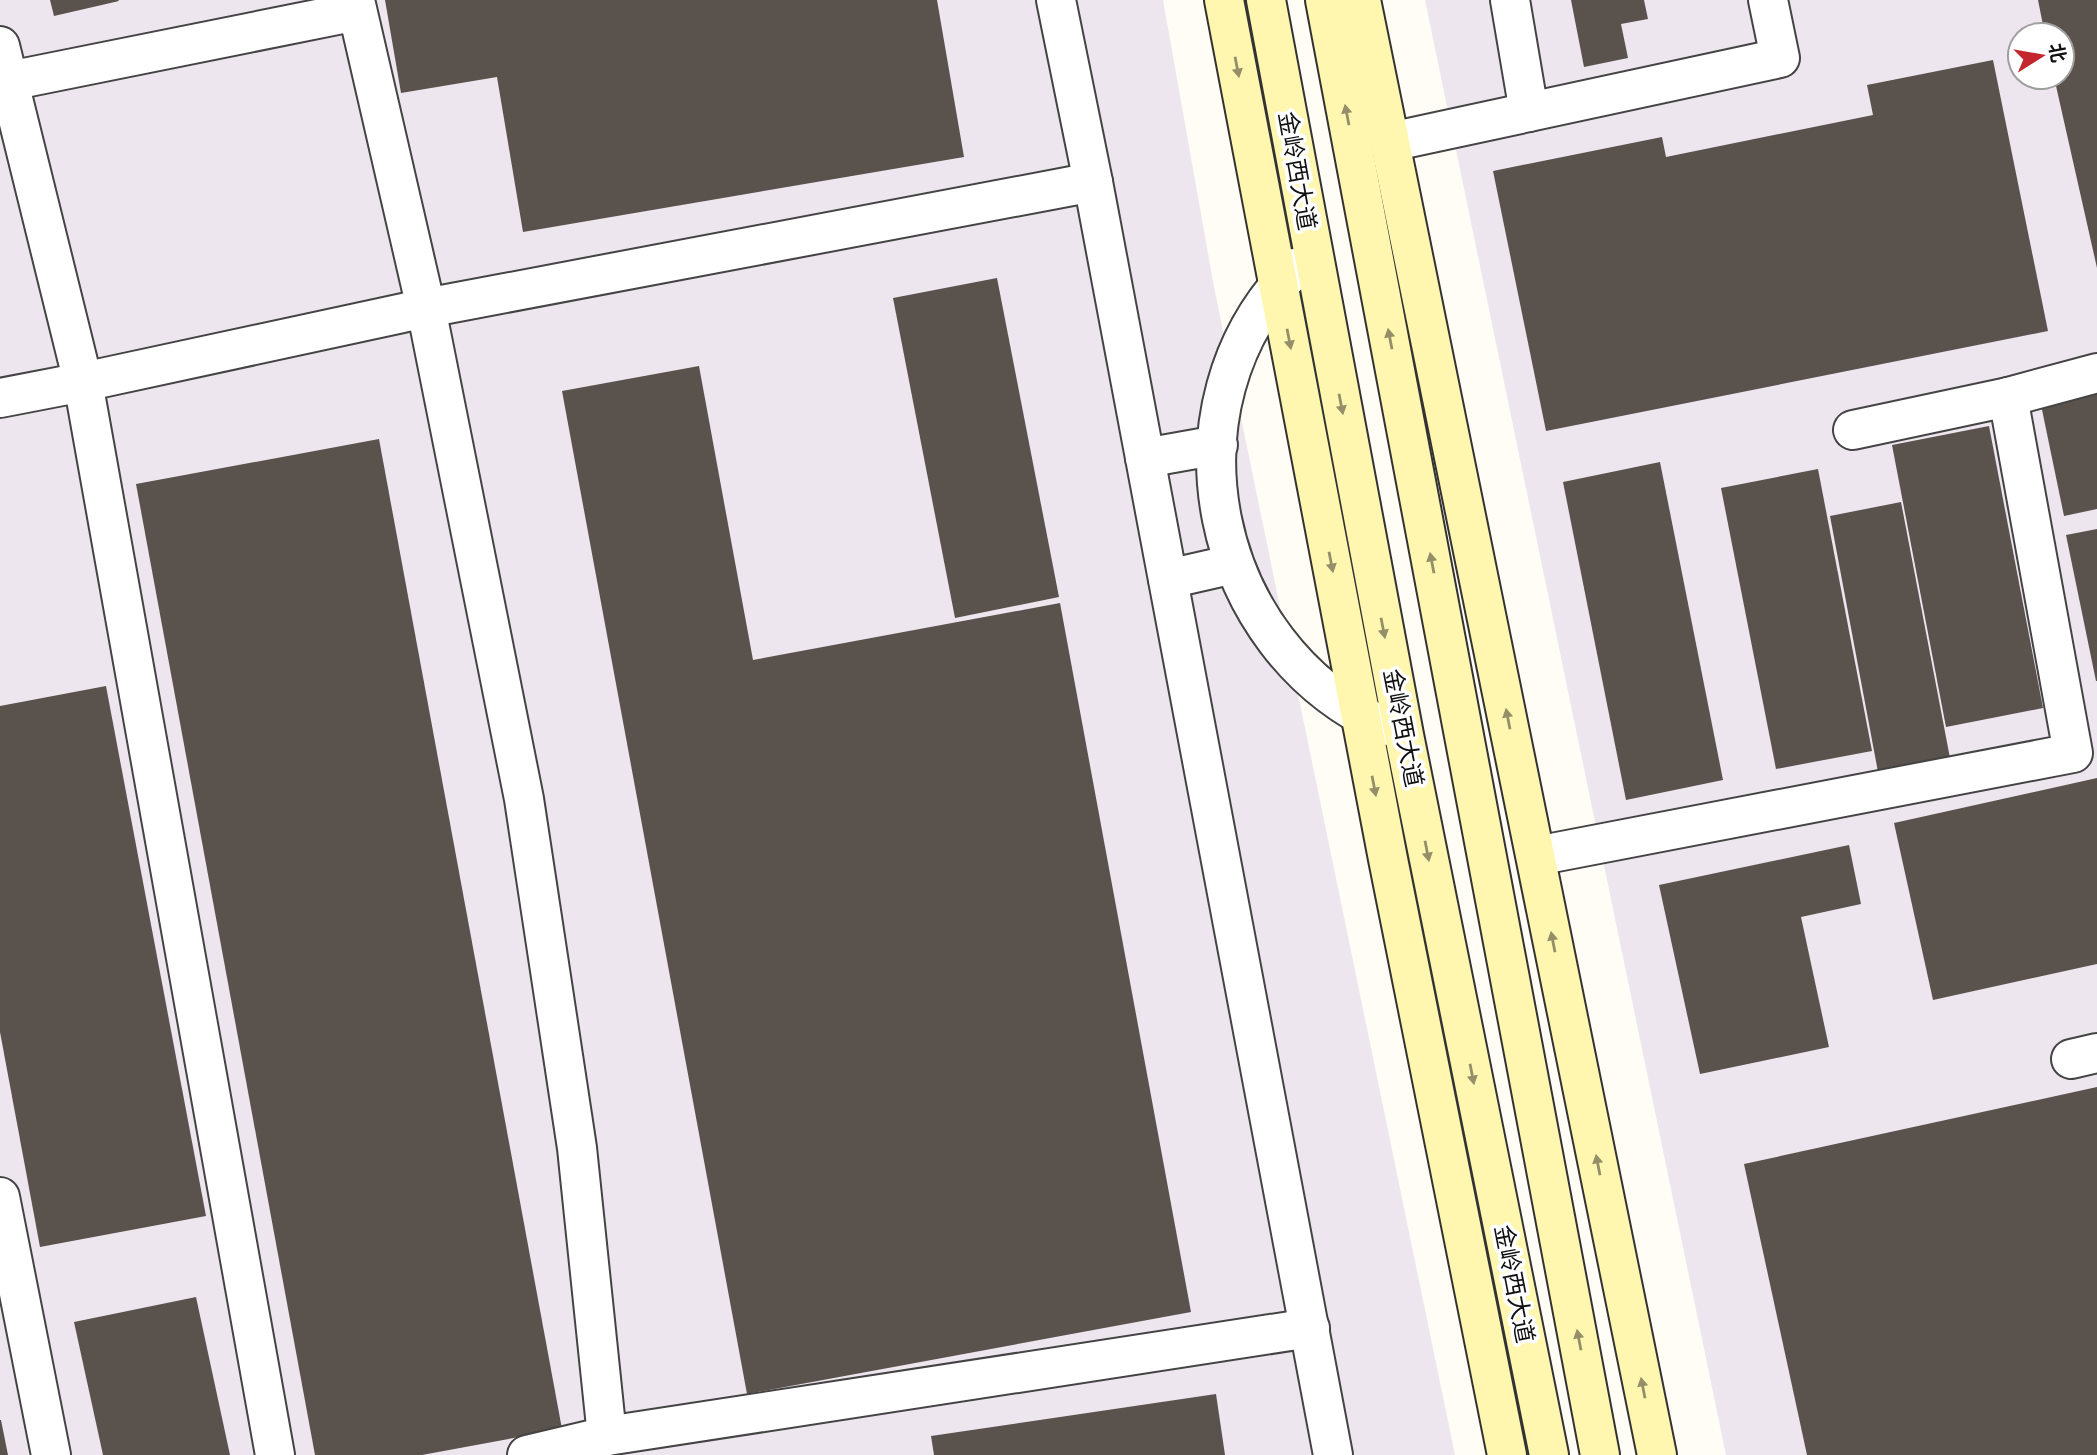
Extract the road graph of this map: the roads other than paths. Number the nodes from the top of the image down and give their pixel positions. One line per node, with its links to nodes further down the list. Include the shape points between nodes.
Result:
1 (1056, 0): 12 (street)
2 (1224, 0): 14 (street, one-way to 14)
3 (1266, 0): 13 (street, 金岭西大道)
4 (1325, 0): 38 (street, one-way to 4)
5 (1361, 0): 11 (street)
6 (1510, 0): 10 (street)
7 (1768, 0): 10 (street, via 1780,58)
8 (356, 5): 9 (street); 15 (street)
9 (4, 63): 17 (street)
10 (1529, 112): 11 (street)
11 (1390, 142): 27 (street, one-way to 11)
12 (1093, 182): 15 (street); 22 (street)
13 (1312, 252): 14 (street); 26 (street, 金岭西大道, one-way to 26)
14 (1279, 287): 21 (street, via 1249,332 1229,379); 25 (street, one-way to 25)
15 (426, 308): 17 (street); 31 (street, via 524,799 577,1148)
16 (2097, 373): 18 (street)
17 (83, 382): 19 (street); 33 (street)
18 (2008, 397): 20 (street); 27 (street, via 2073,753)
19 (0, 398)
20 (1853, 430)
21 (1217, 444): 22 (street); 23 (street, via 1217,494)
22 (1145, 458): 24 (street)
23 (1234, 564): 24 (street); 25 (street, via 1254,608 1276,641 1303,671)
24 (1168, 579): 30 (street)
25 (1360, 715): 26 (street); 36 (street, one-way to 36)
26 (1404, 736): 37 (street, 金岭西大道, one-way to 37)
27 (1536, 856): 39 (street, one-way to 27)
28 (0, 1197): 29 (street)
29 (10, 1303): 32 (street)
30 (1310, 1328): 31 (street); 35 (street)
31 (607, 1436): 34 (street)
32 (51, 1455)
33 (275, 1455)
34 (527, 1455)
35 (1333, 1455)
36 (1507, 1455)
37 (1549, 1455)
38 (1601, 1455)
39 (1657, 1455)

